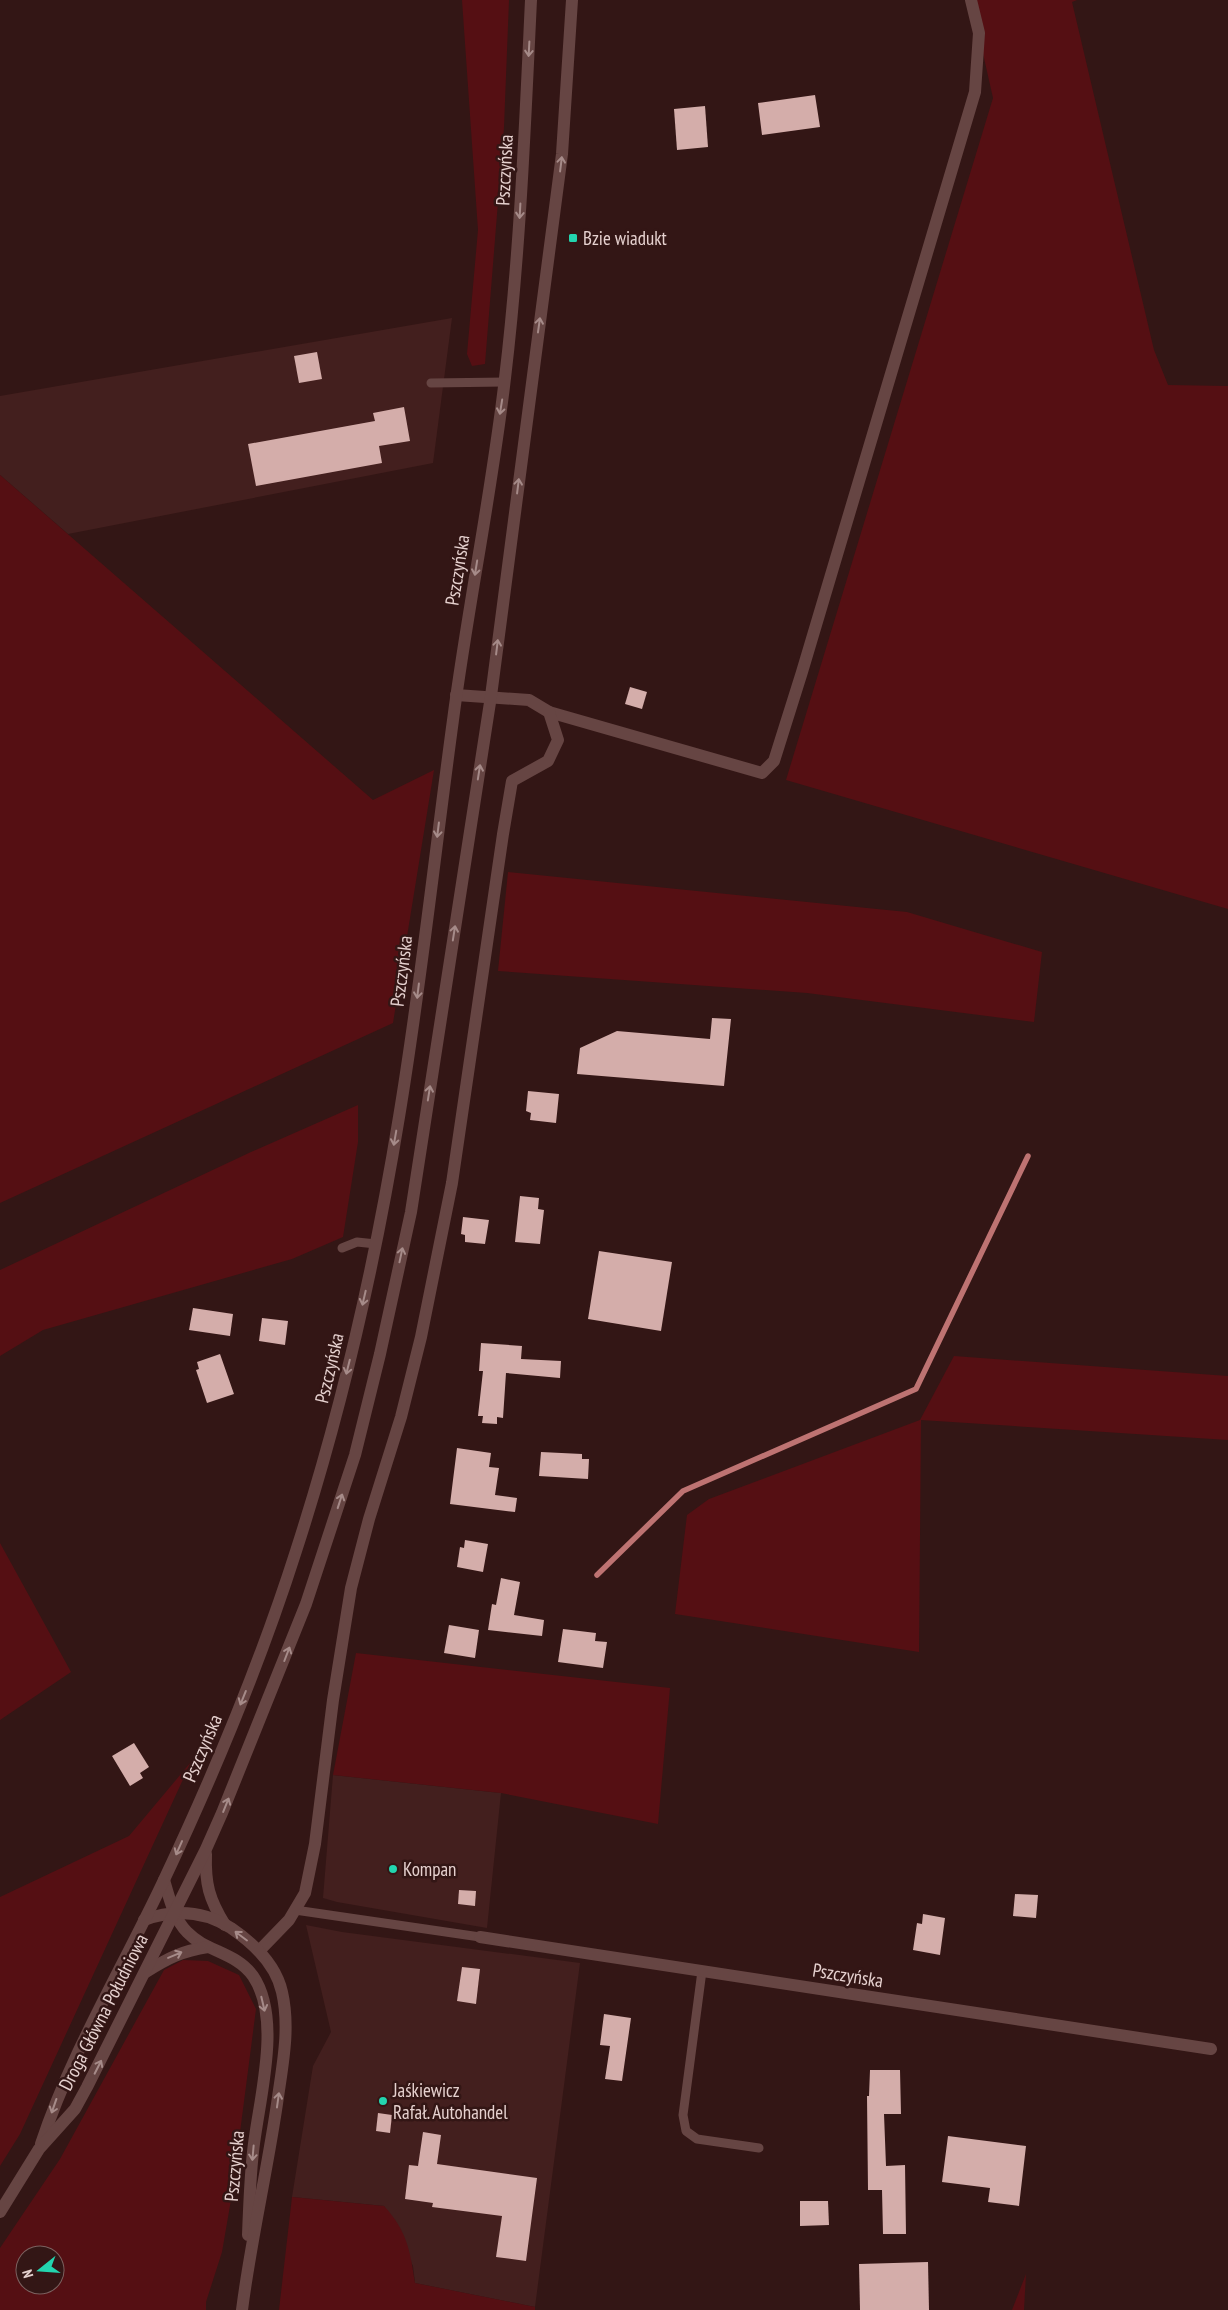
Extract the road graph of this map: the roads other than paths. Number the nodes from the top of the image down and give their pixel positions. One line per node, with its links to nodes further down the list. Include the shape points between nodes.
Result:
1 (531, 0): 4 (main road, Pszczyńska, one-way to 4, via 517,262)
2 (572, 0): 7 (main road, Pszczyńska, one-way to 2, via 562,154)
3 (971, 0): 8 (main road, via 979,33 975,92 774,761 762,773)
4 (505, 382): 5 (lane); 6 (main road, Pszczyńska, one-way to 6)
5 (431, 383)
6 (456, 695): 7 (main road); 9 (main road, Pszczyńska, one-way to 9, via 414,1021)
7 (491, 696): 8 (main road, via 529,700); 11 (main road, Pszczyńska, one-way to 7, via 306,1604 355,1455 410,1212)
8 (549, 712): 13 (main road, via 558,740 548,761 512,782 452,1183 421,1337 351,1588 315,1844 305,1893)
9 (376, 1244): 10 (lane, via 357,1242); 12 (main road, Pszczyńska, one-way to 12, via 333,1429 295,1554 257,1662)
10 (342, 1248)
11 (206, 1849): 14 (main road, Pszczyńska); 16 (main road, Pszczyńska, via 206,1878 212,1903)
12 (164, 1880): 14 (main road, Pszczyńska); 15 (main road, Droga Główna Południowa)
13 (295, 1910): 17 (lane); 19 (main road)
14 (175, 1913): 15 (main road, Droga Główna Południowa); 16 (main road, Pszczyńska, via 193,1912); 18 (main road, Pszczyńska, via 187,1932); 21 (main road, Droga Główna Południowa)
15 (144, 1920): 24 (main road, Droga Główna Południowa, one-way to 24, via 56,2099)
16 (225, 1924): 19 (main road, Pszczyńska, one-way to 16)
17 (480, 1937): 20 (main road, Pszczyńska)
18 (208, 1947): 21 (main road, one-way to 18, via 171,1956); 26 (main road, Pszczyńska, one-way to 26, via 240,1962 253,1976 264,2000 267,2027 253,2153)
19 (259, 1951): 26 (main road, Pszczyńska, one-way to 19, via 286,2047 282,1990)
20 (702, 1971): 22 (main road, Pszczyńska); 23 (lane, via 683,2115 686,2131 697,2138)
21 (146, 1972): 24 (main road, Droga Główna Południowa, one-way to 21, via 75,2109)
22 (1211, 2049)
23 (759, 2148)
24 (40, 2149): 25 (main road, Droga Główna Południowa)
25 (0, 2212)
26 (245, 2285): 27 (main road, Pszczyńska)
27 (242, 2310)

